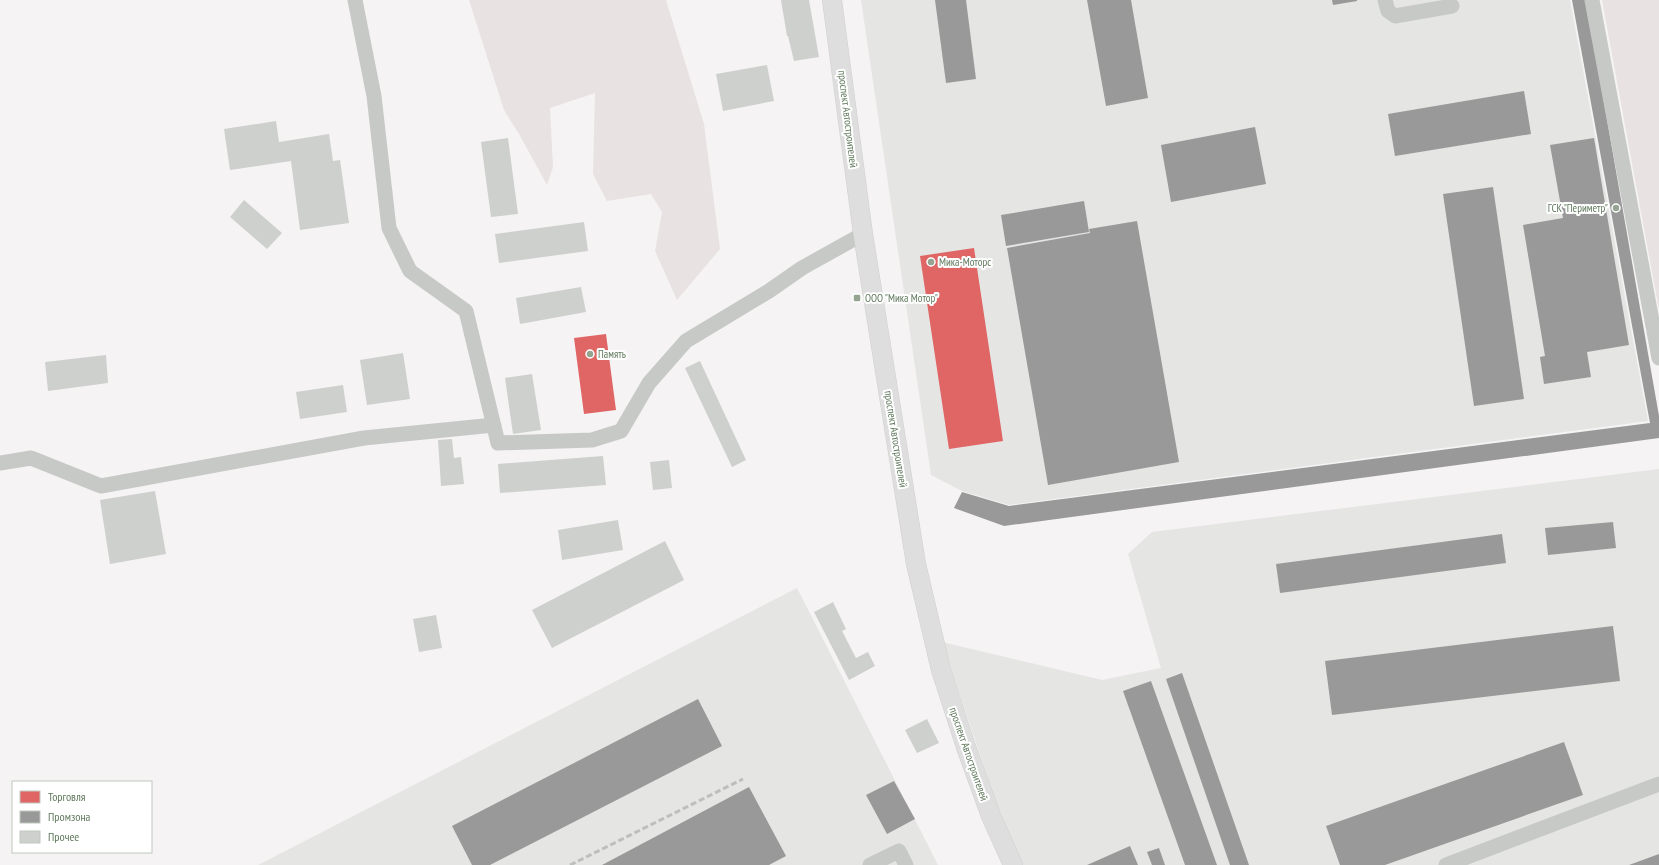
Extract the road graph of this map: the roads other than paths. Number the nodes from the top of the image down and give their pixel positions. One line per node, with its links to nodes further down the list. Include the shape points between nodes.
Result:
1 (355, 0): 8 (lane, via 374,96 389,228 410,271 466,311)
2 (832, 0): 6 (main road, проспект Автостроителей)
3 (1385, 0): 5 (lane, via 1388,11 1394,16)
4 (1592, 0): 7 (lane)
5 (1452, 6)
6 (863, 234): 8 (lane, via 802,268 686,341 649,383 621,430 592,440 498,443); 13 (main road, проспект Автостроителей, via 916,564 941,670 991,816)
7 (1659, 358)
8 (494, 425): 9 (lane, via 364,438 101,486 30,458)
9 (0, 463)
10 (1659, 784): 14 (lane)
11 (870, 865): 12 (lane, via 899,851)
12 (906, 865)
13 (1013, 865)
14 (1446, 865)

